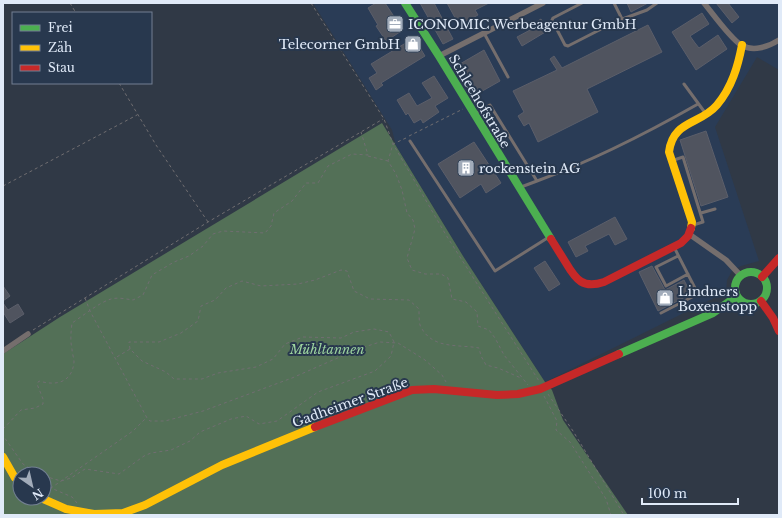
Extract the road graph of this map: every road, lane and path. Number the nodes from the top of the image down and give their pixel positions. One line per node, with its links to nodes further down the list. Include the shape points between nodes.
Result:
1 (70, 3): 9 (path)
2 (311, 3): 23 (path)
3 (405, 3): 14 (street, Schleehofstraße)
4 (543, 3): 11 (street)
5 (582, 3): 10 (lane, via 552,20 565,45 568,46)
6 (614, 3): 10 (lane)
7 (657, 3): 10 (lane, via 647,10)
8 (704, 3): 13 (street)
9 (75, 12)
10 (622, 19)
11 (484, 33): 14 (street); 15 (lane)
12 (779, 40): 13 (street, via 771,46 757,48)
13 (742, 45): 22 (street, via 735,72 716,106)
14 (439, 56): 19 (street, Schleehofstraße)
15 (508, 77)
16 (120, 84): 21 (path)
17 (684, 84): 18 (lane)
18 (698, 104): 22 (lane); 30 (lane, via 655,128)
19 (469, 106): 20 (street, Schleehofstraße); 26 (path)
20 (474, 114): 30 (lane, via 490,105); 32 (street, Schleehofstraße)
21 (138, 115): 31 (path); 35 (path)
22 (707, 115): 29 (street, via 678,130 671,137 669,152)
23 (384, 119): 24 (path); 26 (path)
24 (361, 132): 27 (path); 35 (path)
25 (410, 141): 38 (lane, via 495,271)
26 (393, 144): 28 (path); 57 (path)
27 (368, 155): 28 (path); 48 (path, via 352,154 328,166 318,183 306,183 292,201 274,213 271,226 264,233 223,230 212,234 203,246 189,256 152,275 143,295 133,300 111,299)
28 (388, 161): 56 (path, via 396,174 407,213 413,220 415,229 407,258 412,270 425,274 441,274 448,278 452,299 466,302 477,312 478,326 489,330)
29 (672, 161): 34 (lane, via 683,157); 36 (street)
30 (537, 182): 32 (lane)
31 (3, 186)
32 (520, 188): 38 (street, Schleehofstraße)
33 (715, 209): 34 (lane)
34 (701, 214): 36 (lane, via 703,222)
35 (208, 222): 46 (path)
36 (691, 225): 37 (street)
37 (689, 234): 39 (street, Schleehofstraße); 43 (street, via 726,260)
38 (550, 237): 39 (street, Schleehofstraße, via 575,278 584,284 594,285)
39 (674, 247): 40 (lane)
40 (678, 256): 42 (lane); 42 (lane, via 656,267 666,286)
41 (779, 258): 44 (street)
42 (688, 274): 49 (lane, via 698,294)
43 (741, 276): 44 (street, via 750,273); 45 (street, via 736,283)
44 (762, 277): 47 (street, via 767,287)
45 (737, 296): 47 (street, via 748,304); 57 (street, Gadheimer Straße, via 713,313)
46 (85, 298): 48 (path); 51 (path)
47 (761, 301): 50 (street, via 774,318)
48 (90, 312): 55 (path); 60 (path, via 72,323 74,361 70,374 61,382 49,384 39,381 37,384 43,404 22,410)
49 (661, 313)
50 (779, 331)
51 (28, 334): 54 (street)
52 (394, 342): 53 (path, via 390,332 374,329 354,332 341,338 303,337 285,344 273,359 256,367 218,373 202,379 174,379 166,372 142,361); 58 (path, via 425,360 442,374); 59 (path, via 380,342 358,349 292,378 203,411 165,421 150,421); 66 (path, via 391,356 375,371 318,392 277,421 259,424 246,416 231,419 200,432 190,441 171,450 144,456 119,474 85,469)
53 (130, 349): 55 (path); 56 (path, via 129,342 159,342 181,333 198,321 201,306 215,300 226,288 242,281 261,286 298,284 342,270 347,271 354,292 370,299 409,300 419,309 420,324 428,337 437,343 479,348 486,365)
54 (3, 351)
55 (115, 358): 59 (path)
56 (521, 378): 57 (path, via 527,384)
57 (541, 388): 58 (street, Gadheimer Straße, via 518,394 497,395); 69 (path, via 557,421 556,430 570,442 606,499); 70 (path, via 573,432)
58 (450, 390): 67 (street, Gadheimer Straße, via 412,390 222,465 145,505 123,513 94,514 66,509)
59 (147, 418): 66 (path, via 133,431)
60 (3, 429)
61 (3, 433): 63 (path)
62 (3, 457): 64 (street)
63 (26, 466)
64 (12, 472)
65 (52, 478): 66 (path)
66 (61, 481): 68 (path, via 51,488 72,497)
67 (52, 503)
68 (80, 507)
69 (611, 515)
70 (624, 515)

